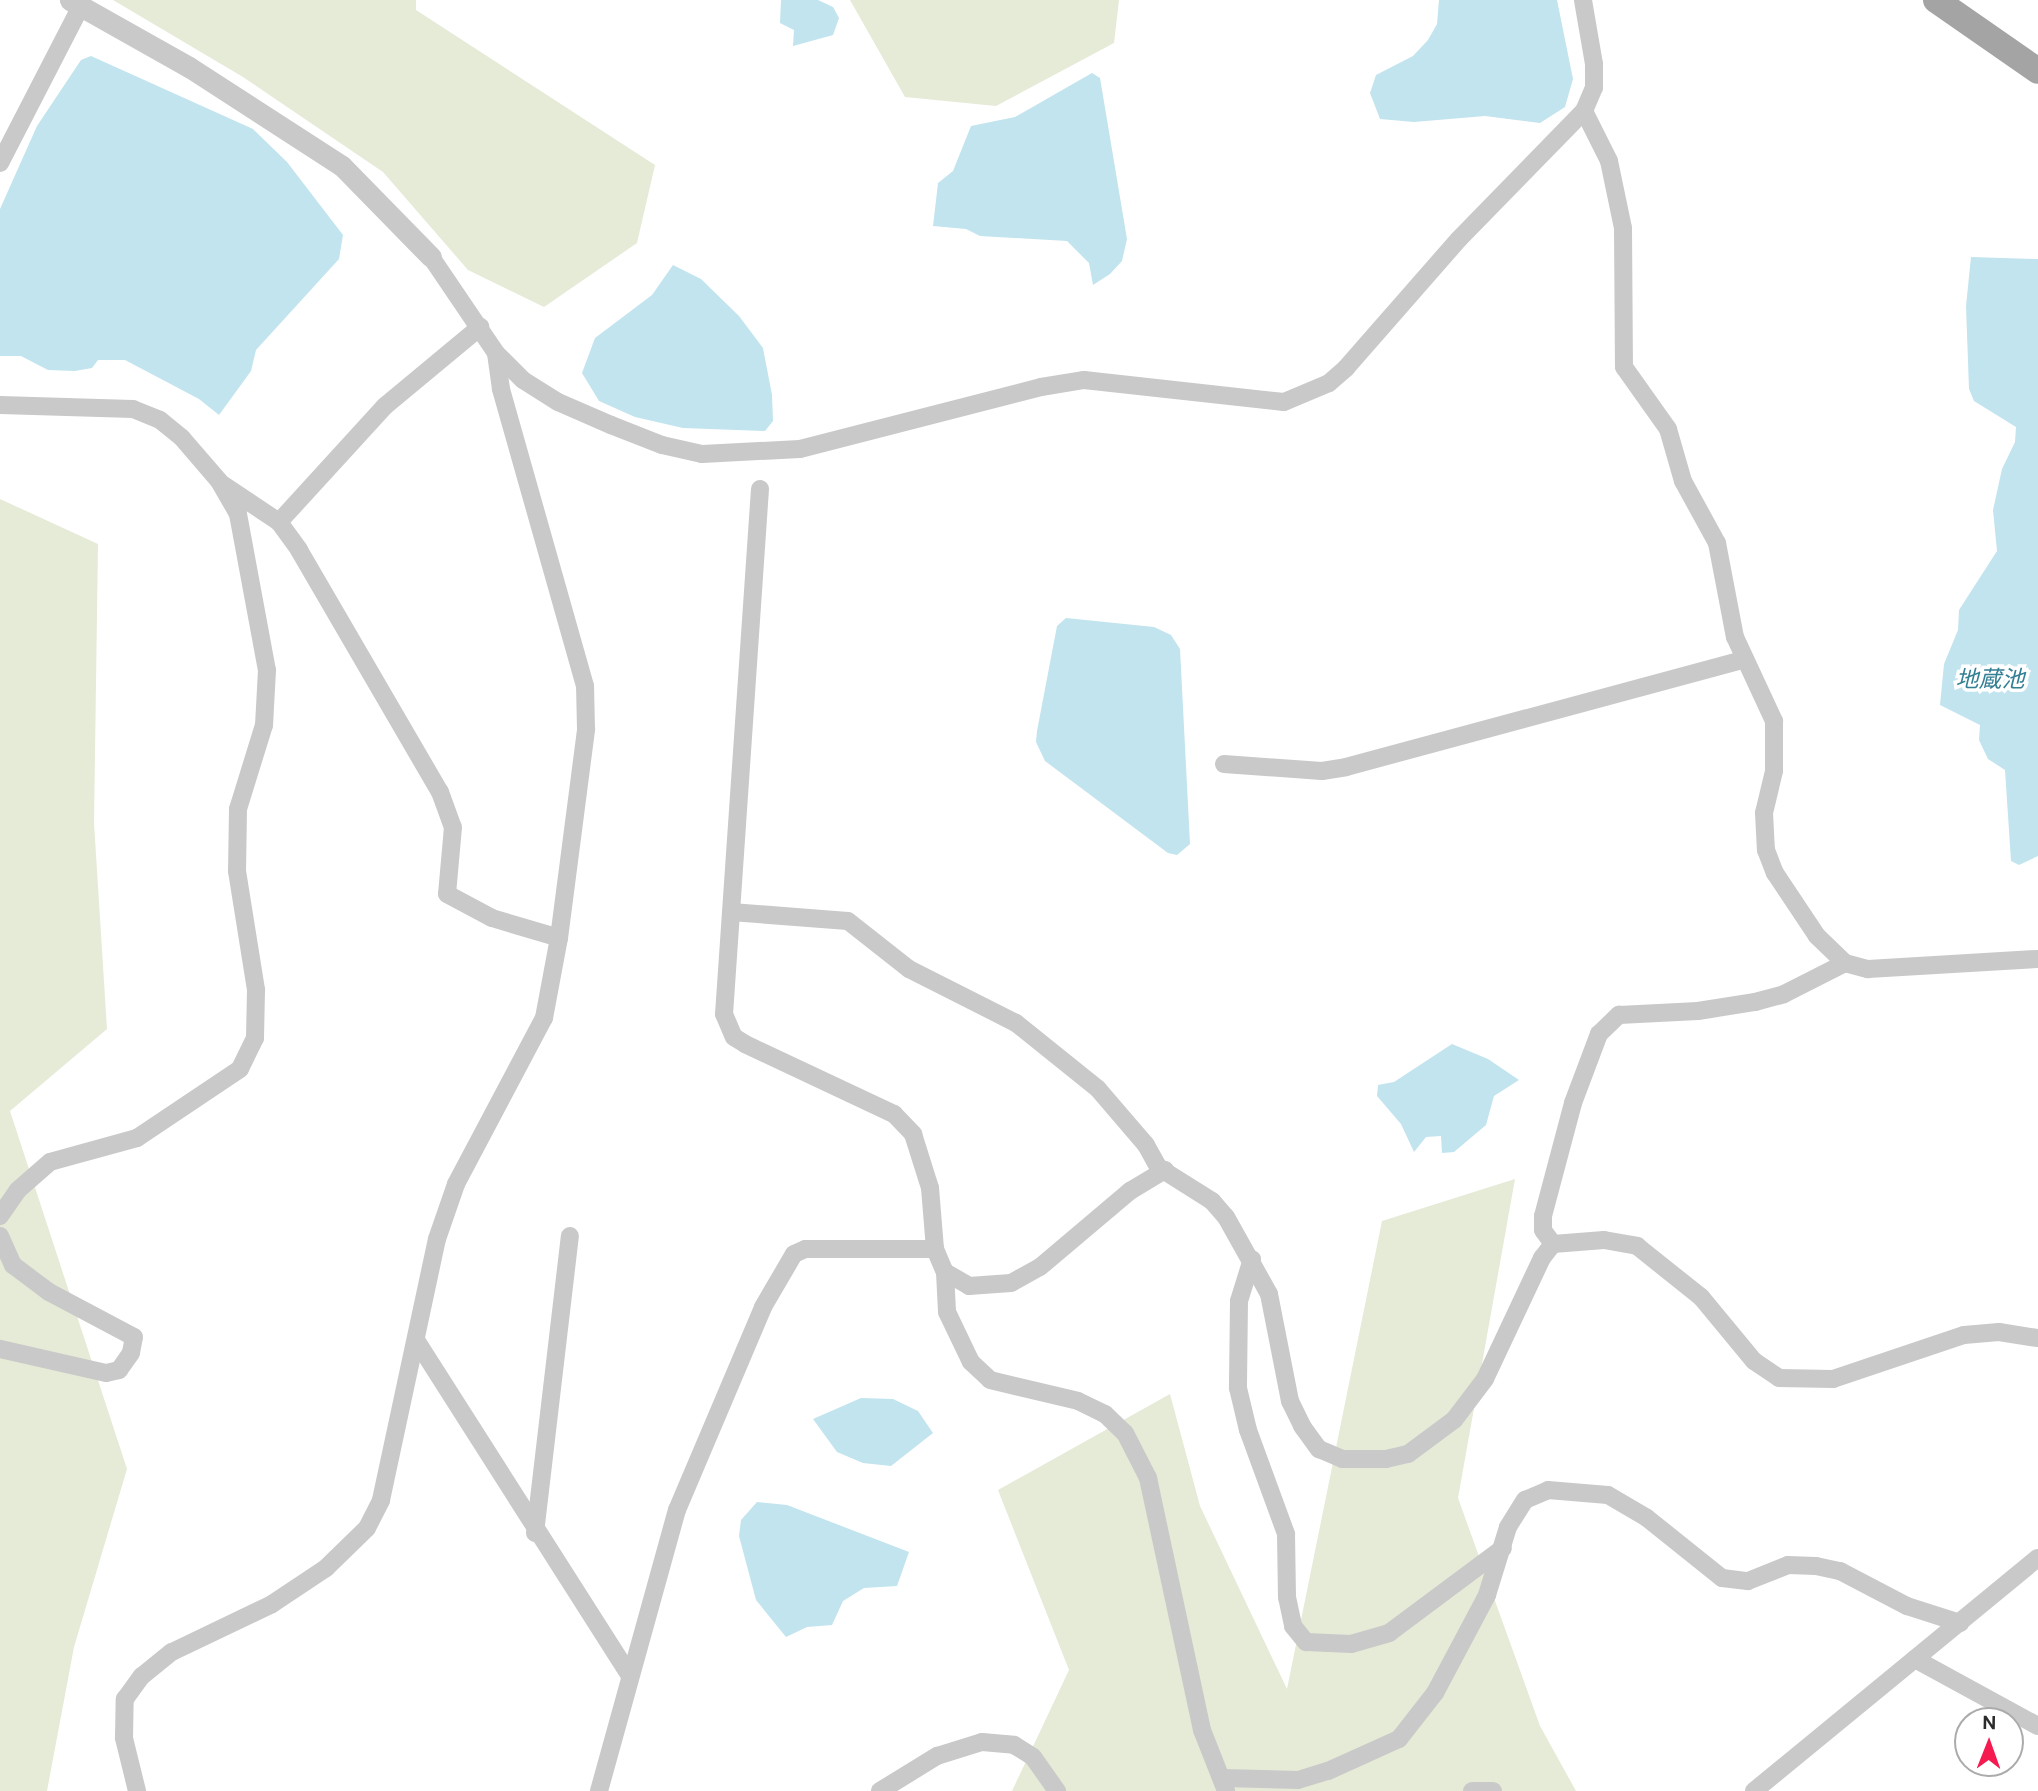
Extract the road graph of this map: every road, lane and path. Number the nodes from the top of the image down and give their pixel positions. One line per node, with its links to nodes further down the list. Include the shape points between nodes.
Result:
1 (1583, 0): 5 (street, via 1594,64 1594,88)
2 (1936, 0): 4 (main road)
3 (75, 3): 6 (street); 7 (street, via 189,66 342,166)
4 (2038, 71)
5 (1584, 111): 9 (street, via 1459,239 1346,368 1329,383 1284,402 1084,380 800,449 702,454 662,445 558,402 523,380); 14 (street, via 1609,161 1623,228 1624,367 1668,429 1683,481 1717,543 1735,637)
6 (0, 163)
7 (431, 257): 8 (street)
8 (480, 327): 9 (street); 13 (street, via 385,407)
9 (496, 353): 17 (street, via 501,389 585,686 586,729)
10 (0, 405): 11 (street, via 134,409 160,420 183,438)
11 (219, 481): 13 (street); 21 (street, via 238,514 246,544 267,670 264,725 238,809 237,871 256,990 255,1038 240,1069 217,1088 137,1138 50,1162 18,1190)
12 (760, 489): 16 (street)
13 (279, 522): 17 (street, via 440,792 453,827 447,894 492,918)
14 (1745, 659): 15 (street, via 1346,767 1322,771); 19 (street, via 1774,721 1774,771 1764,813 1766,850 1775,873 1817,936)
15 (1224, 764)
16 (731, 912): 20 (street, via 848,921 909,969 1016,1023 1098,1090); 25 (street, via 724,1014 734,1037 894,1114 913,1134 930,1188)
17 (559, 939): 29 (street, via 544,1018 456,1184 437,1239)
18 (2038, 959): 19 (street, via 1868,969)
19 (1845, 963): 24 (street, via 1783,994 1755,1002 1698,1012 1619,1015 1599,1034 1573,1103 1543,1216 1543,1230)
20 (1165, 1170): 26 (street, via 1212,1201); 27 (street, via 1130,1191 1040,1267 1011,1283 969,1286)
21 (0, 1216)
22 (0, 1236): 30 (street, via 13,1265 49,1293 134,1337 131,1353 119,1370 106,1373)
23 (570, 1236): 31 (street)
24 (1553, 1244): 26 (street, via 1542,1258 1485,1379 1454,1420 1429,1442 1386,1459 1342,1458 1320,1449 1302,1426 1290,1401 1269,1294); 28 (street, via 1604,1240 1637,1246 1700,1297 1754,1361 1779,1378 1833,1379 1964,1335 1999,1332)
25 (935, 1249): 27 (street); 36 (street, via 805,1249 794,1254 763,1307 677,1510)
26 (1252, 1259): 32 (street, via 1239,1301 1238,1388 1248,1430 1286,1534 1287,1597 1293,1626 1306,1642 1352,1644 1389,1633)
27 (945, 1272): 38 (street, via 947,1312 956,1336 971,1362 990,1380 1078,1401 1105,1413 1125,1433 1148,1478 1202,1730)
28 (2038, 1338)
29 (416, 1340): 31 (street); 39 (street, via 382,1500 367,1528 326,1568 272,1604 172,1652 142,1676 125,1699 124,1738)
30 (0, 1349)
31 (535, 1533): 36 (street)
32 (1503, 1548): 34 (street, via 1508,1527 1525,1500 1548,1490 1587,1491 1608,1495 1647,1518 1722,1578 1748,1580 1788,1565 1816,1566 1840,1572 1907,1606); 38 (street, via 1487,1595 1435,1693 1399,1739 1298,1780)
33 (2038, 1558): 34 (street)
34 (1960, 1623): 35 (street)
35 (1915, 1659): 37 (street); 45 (street)
36 (629, 1676): 40 (street)
37 (2038, 1726)
38 (1224, 1785)
39 (137, 1791)
40 (599, 1791)
41 (880, 1791): 42 (street, via 937,1756 982,1742 1014,1745 1033,1757)
42 (1058, 1791)
43 (1472, 1791): 44 (street)
44 (1493, 1791)
45 (1754, 1791)

